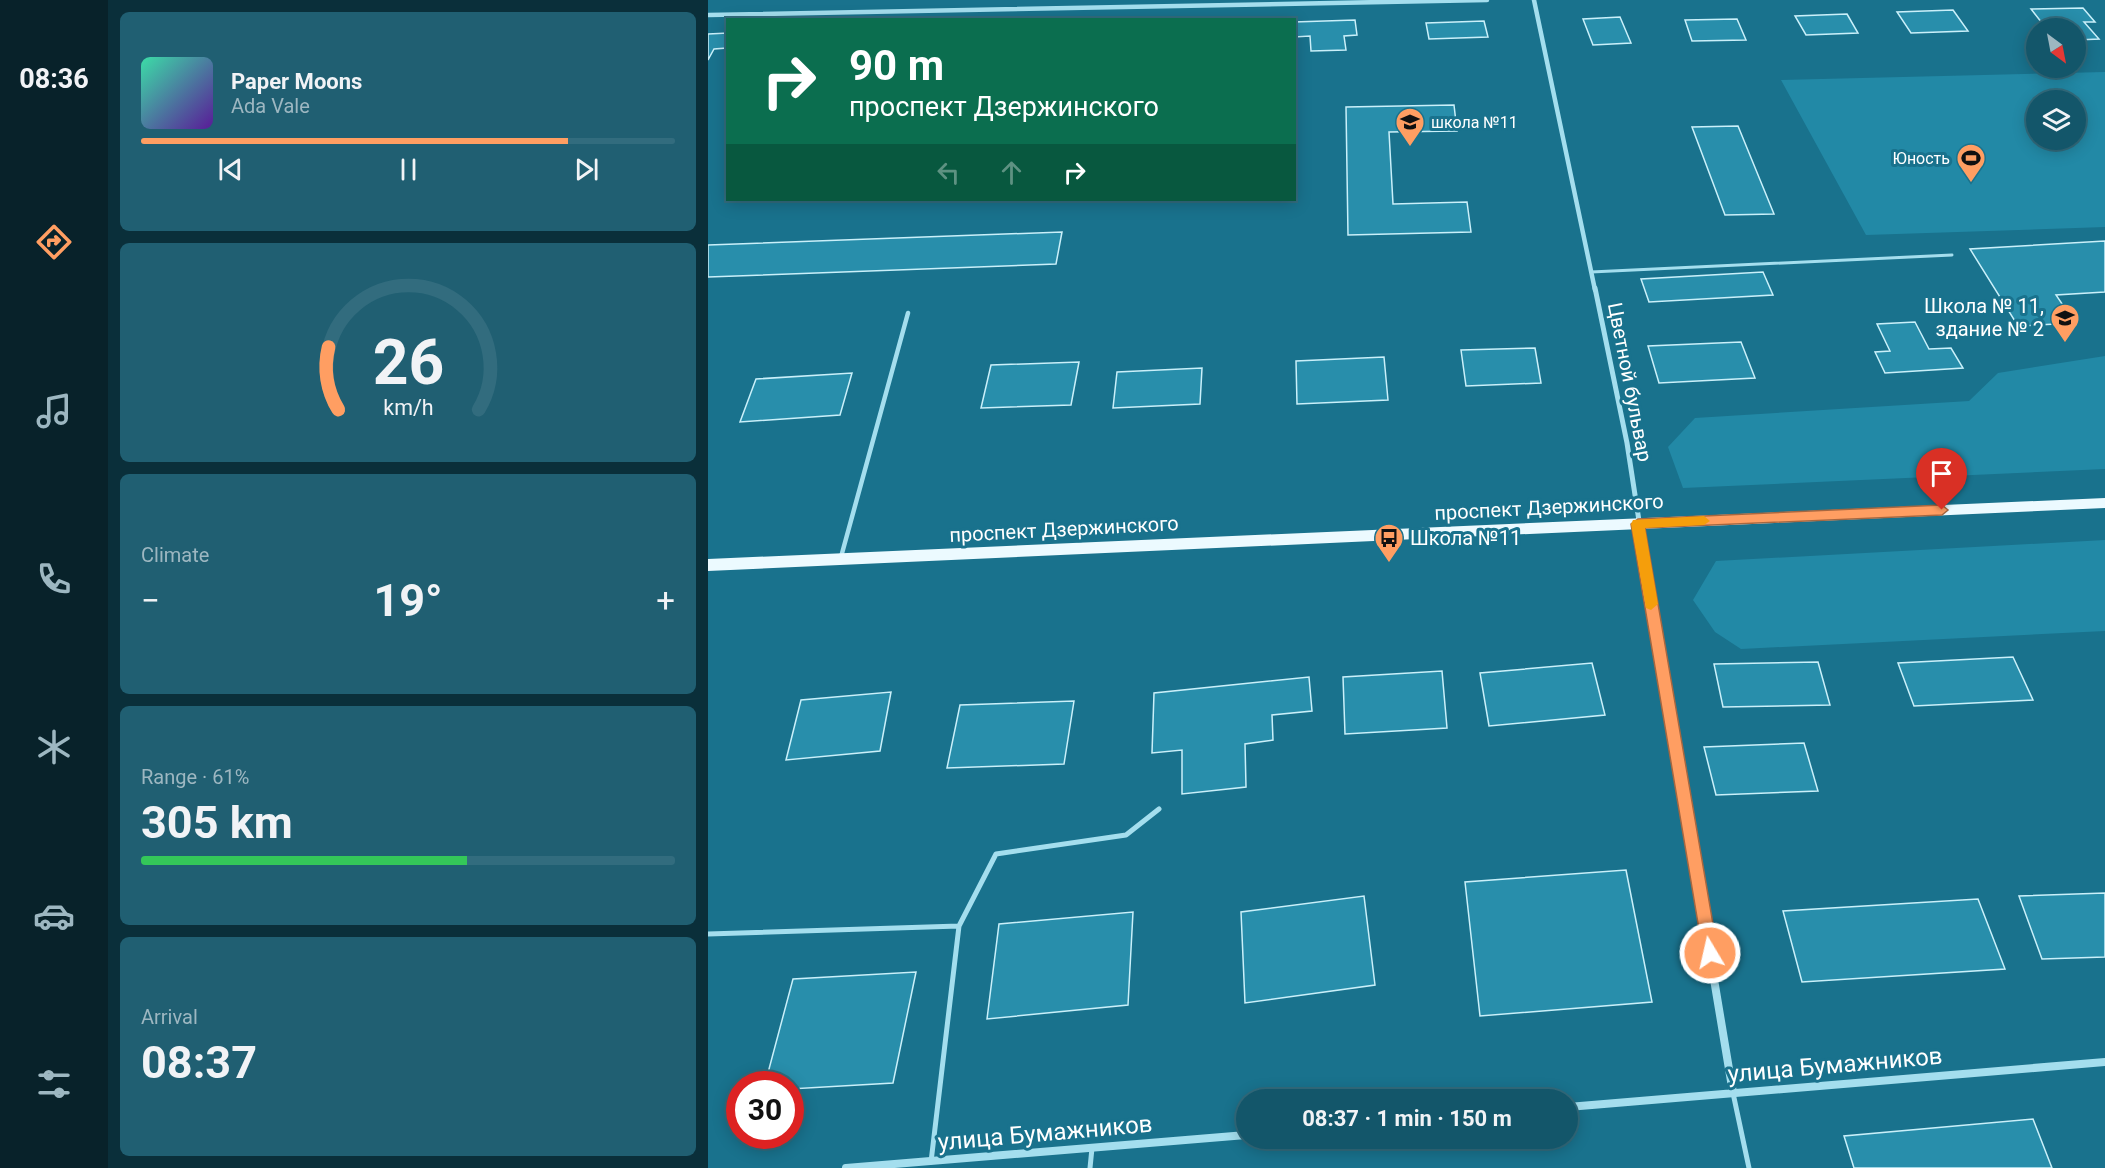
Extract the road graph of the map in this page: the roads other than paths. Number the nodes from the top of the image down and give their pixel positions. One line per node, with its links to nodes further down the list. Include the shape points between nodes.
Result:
1 (1487, 0): 3 (street)
2 (1534, 0): 5 (street, Цветной бульвар)
3 (708, 15)
4 (1952, 255): 5 (lane)
5 (1591, 272): 8 (street, Цветной бульвар, via 1627,443)
6 (908, 313): 9 (lane)
7 (2105, 503): 8 (main road, проспект Дзержинского)
8 (1638, 524): 9 (main road, проспект Дзержинского); 15 (street, Цветной бульвар)
9 (840, 560): 10 (main road, проспект Дзержинского)
10 (708, 565)
11 (1159, 809): 12 (lane, via 1126,835 996,854)
12 (959, 926): 13 (lane); 19 (lane)
13 (708, 934)
14 (2105, 1062): 15 (street, улица Бумажников)
15 (1733, 1093): 16 (street, улица Бумажников); 22 (lane)
16 (1578, 1106)
17 (1236, 1136): 18 (street, улица Бумажников)
18 (1092, 1148): 19 (street, улица Бумажников); 21 (lane)
19 (931, 1162): 20 (street, улица Бумажников)
20 (846, 1168)
21 (1090, 1168)
22 (1749, 1168)

